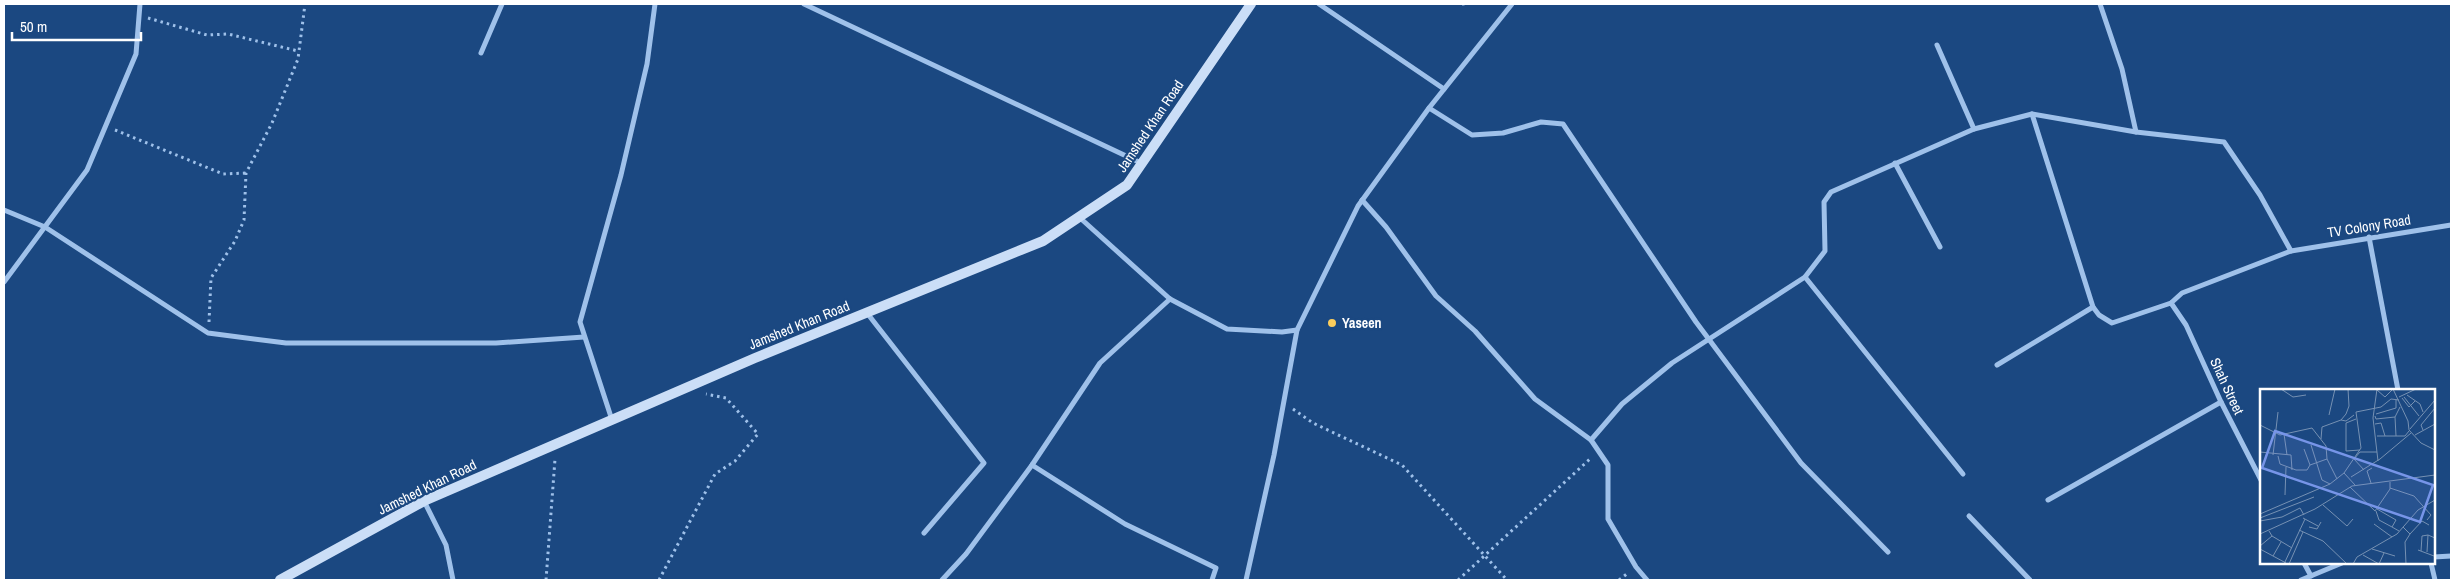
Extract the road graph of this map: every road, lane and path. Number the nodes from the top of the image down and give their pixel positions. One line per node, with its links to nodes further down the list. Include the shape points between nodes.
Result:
1 (140, 4): 10 (street)
2 (305, 4): 12 (path)
3 (502, 4): 13 (street)
4 (655, 4): 39 (street, via 647,64 580,322)
5 (804, 4): 20 (street)
6 (1251, 4): 20 (street, Jamshed Khan Road)
7 (1319, 4): 14 (street)
8 (1512, 4): 14 (street)
9 (2100, 4): 19 (street, via 2122,69)
10 (139, 16): 12 (path, via 207,35 228,34); 17 (street, via 136,54)
11 (1937, 45): 18 (street)
12 (298, 51): 22 (path, via 298,59 272,123)
13 (481, 53)
14 (1444, 89): 15 (street)
15 (1429, 108): 23 (street); 40 (street, via 1472,135 1503,133 1541,122 1563,124)
16 (2032, 114): 18 (street); 19 (street); 35 (street)
17 (106, 126): 22 (path, via 223,174); 27 (street, via 87,170)
18 (1974, 130): 21 (street)
19 (2136, 132): 30 (street, via 2224,142 2260,195)
20 (1142, 163): 25 (street, Jamshed Khan Road, via 1127,185)
21 (1895, 163): 29 (street); 31 (street, via 1831,192 1824,202 1825,251)
22 (246, 173): 38 (path, via 244,220 235,241 211,278)
23 (1362, 200): 37 (street); 47 (street, via 1386,227 1436,296 1475,331 1535,399)
24 (4, 210): 27 (street)
25 (1079, 217): 33 (street); 36 (street, Jamshed Khan Road, via 1043,241)
26 (2451, 225): 28 (street, TV Colony Road)
27 (45, 227): 32 (street); 38 (street)
28 (2369, 237): 30 (street, TV Colony Road); 43 (street)
29 (1940, 247)
30 (2291, 251): 34 (street, TV Colony Road, via 2182,293)
31 (1805, 277): 40 (street); 51 (street)
32 (4, 282)
33 (1170, 299): 37 (street, via 1227,329); 50 (street, via 1100,364)
34 (2171, 303): 35 (street, TV Colony Road, via 2112,323 2099,315); 45 (street, Shah Street, via 2186,325)
35 (2093, 306): 41 (street)
36 (867, 312): 42 (street, Jamshed Khan Road); 56 (street, via 984,464)
37 (1297, 330): 44 (street)
38 (208, 333): 39 (street, via 286,343 496,343)
39 (584, 337): 46 (street)
40 (1710, 340): 47 (street, via 1672,363 1622,404); 57 (street, via 1801,463)
41 (1997, 365)
42 (681, 389): 46 (street, Jamshed Khan Road); 68 (path, via 726,398 758,434 735,461 715,474)
43 (2398, 389)
44 (1284, 402): 58 (path, via 1312,423 1402,465); 71 (street)
45 (2221, 402): 52 (street, Shah Street); 53 (street)
46 (612, 420): 48 (street, Jamshed Khan Road)
47 (1591, 440): 49 (street)
48 (556, 444): 54 (street, Jamshed Khan Road); 67 (path)
49 (1599, 451): 58 (path); 74 (street, via 1608,465 1608,519)
50 (1032, 465): 69 (street, via 966,554); 70 (street, via 1125,524 1216,568)
51 (1963, 474)
52 (2260, 478)
53 (2048, 500)
54 (424, 501): 65 (street, Jamshed Khan Road); 66 (street, via 446,544)
55 (1969, 516): 75 (street)
56 (924, 533)
57 (1888, 552)
58 (1486, 556): 72 (path); 73 (path)
59 (2451, 556): 60 (street)
60 (2435, 557)
61 (2305, 564): 64 (street)
62 (2340, 564): 64 (street)
63 (2431, 564): 77 (street)
64 (2311, 576): 76 (street)
65 (280, 580)
66 (453, 580)
67 (546, 580)
68 (659, 580)
69 (942, 580)
70 (1212, 580)
71 (1246, 580)
72 (1458, 580)
73 (1507, 580)
74 (1647, 580)
75 (2030, 580)
76 (2301, 580)
77 (2435, 580)

